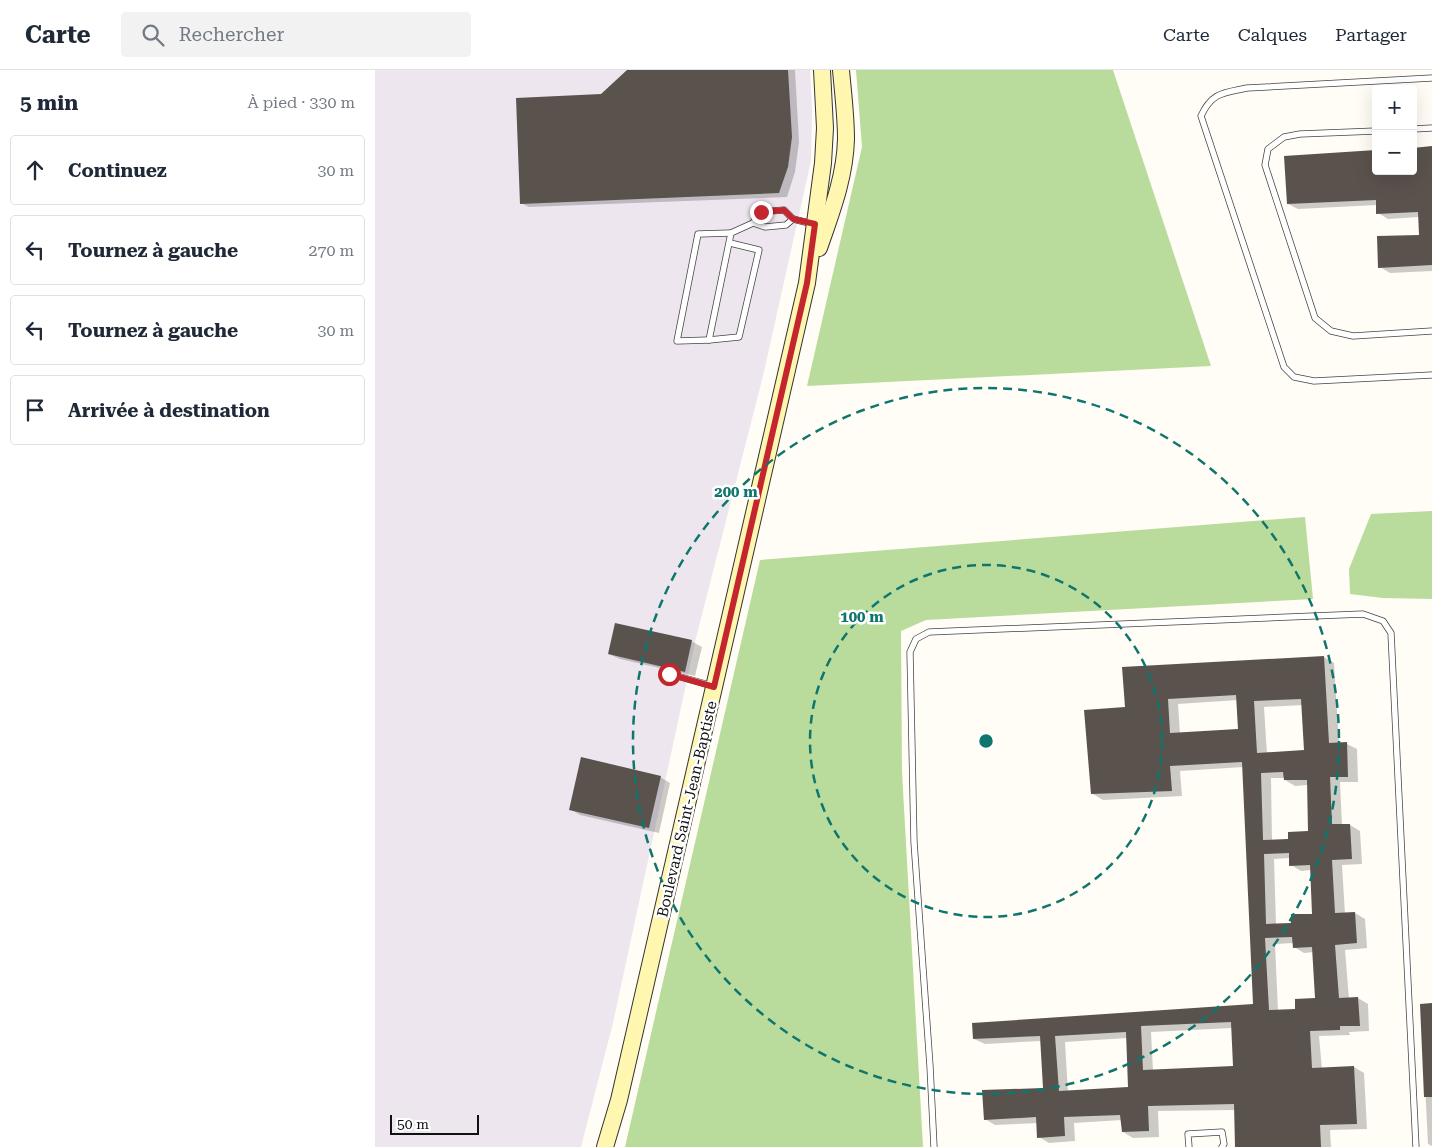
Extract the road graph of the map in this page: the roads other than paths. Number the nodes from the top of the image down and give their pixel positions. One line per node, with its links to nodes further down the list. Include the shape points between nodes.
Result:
1 (822, 70): 9 (main road, Boulevard Saint-Jean-Baptiste, via 825,139)
2 (841, 70): 12 (main road, Boulevard Saint-Jean-Baptiste, via 846,140 841,177)
3 (1432, 78): 15 (lane, via 1247,88 1220,94 1206,104 1201,116 1284,367 1294,377 1314,381)
4 (1432, 128): 5 (lane)
5 (1417, 129)
6 (1372, 131): 13 (lane, via 1284,137 1268,149 1265,165 1315,318 1331,331 1353,336)
7 (793, 219): 8 (lane, via 786,225 765,227); 8 (lane, via 784,210 761,212); 9 (lane)
8 (753, 223): 10 (lane)
9 (815, 224): 12 (main road, Boulevard Saint-Jean-Baptiste)
10 (731, 233): 11 (lane); 14 (lane, via 698,234 677,341)
11 (730, 243): 14 (lane); 14 (lane, via 759,250 739,337)
12 (807, 283): 17 (main road, Boulevard Saint-Jean-Baptiste)
13 (1432, 332)
14 (709, 340)
15 (1432, 375)
16 (669, 674): 17 (lane)
17 (714, 687): 18 (main road, Boulevard Saint-Jean-Baptiste)
18 (619, 1100): 19 (main road, Boulevard Saint-Jean-Baptiste); 20 (main road, Boulevard Saint-Jean-Baptiste)
19 (605, 1147)
20 (612, 1147)
21 (934, 1147): 24 (lane, via 914,842 910,652 916,639 929,632 1363,614 1383,621 1391,633)
22 (1189, 1147): 23 (lane, via 1188,1134 1222,1132)
23 (1222, 1147)
24 (1416, 1147)

